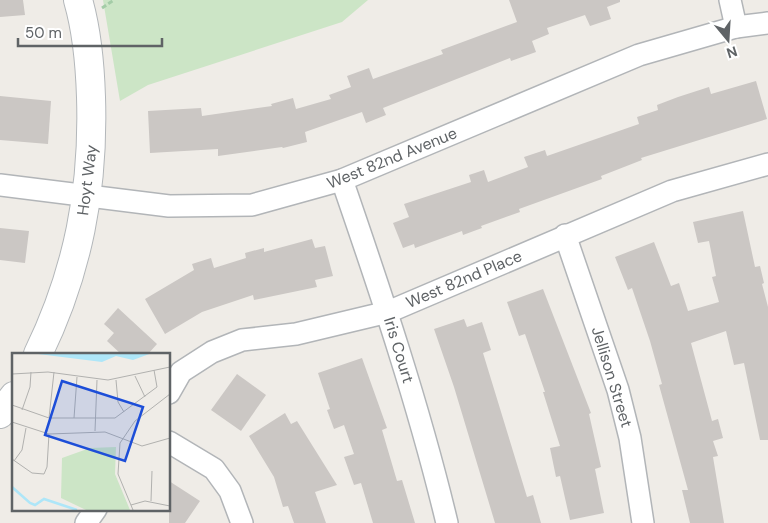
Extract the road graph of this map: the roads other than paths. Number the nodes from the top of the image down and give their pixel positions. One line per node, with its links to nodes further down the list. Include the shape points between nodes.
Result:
1 (78, 0): 8 (street, Hoyt Way, via 90,76 92,142)
2 (730, 0): 4 (street)
3 (768, 23): 4 (street, West 82nd Avenue)
4 (736, 27): 6 (street, West 82nd Avenue, via 639,55)
5 (768, 164): 9 (street, West 82nd Place, via 672,191)
6 (342, 180): 8 (street, West 82nd Avenue, via 252,205 169,206); 10 (street, Iris Court)
7 (0, 184): 8 (street, West 82nd Avenue)
8 (87, 195): 11 (street, Hoyt Way, via 74,264)
9 (564, 235): 10 (street, West 82nd Place); 20 (street, Jellison Street, via 618,390 630,438)
10 (388, 312): 12 (street, West 82nd Place, via 296,334 242,340 212,352 181,372); 19 (street, Iris Court, via 428,444)
11 (38, 353)
12 (170, 391)
13 (12, 399): 14 (street)
14 (0, 414)
15 (170, 443): 18 (street, via 214,468 230,491)
16 (95, 510): 17 (street)
17 (86, 523)
18 (242, 523)
19 (447, 523)
20 (643, 523)

